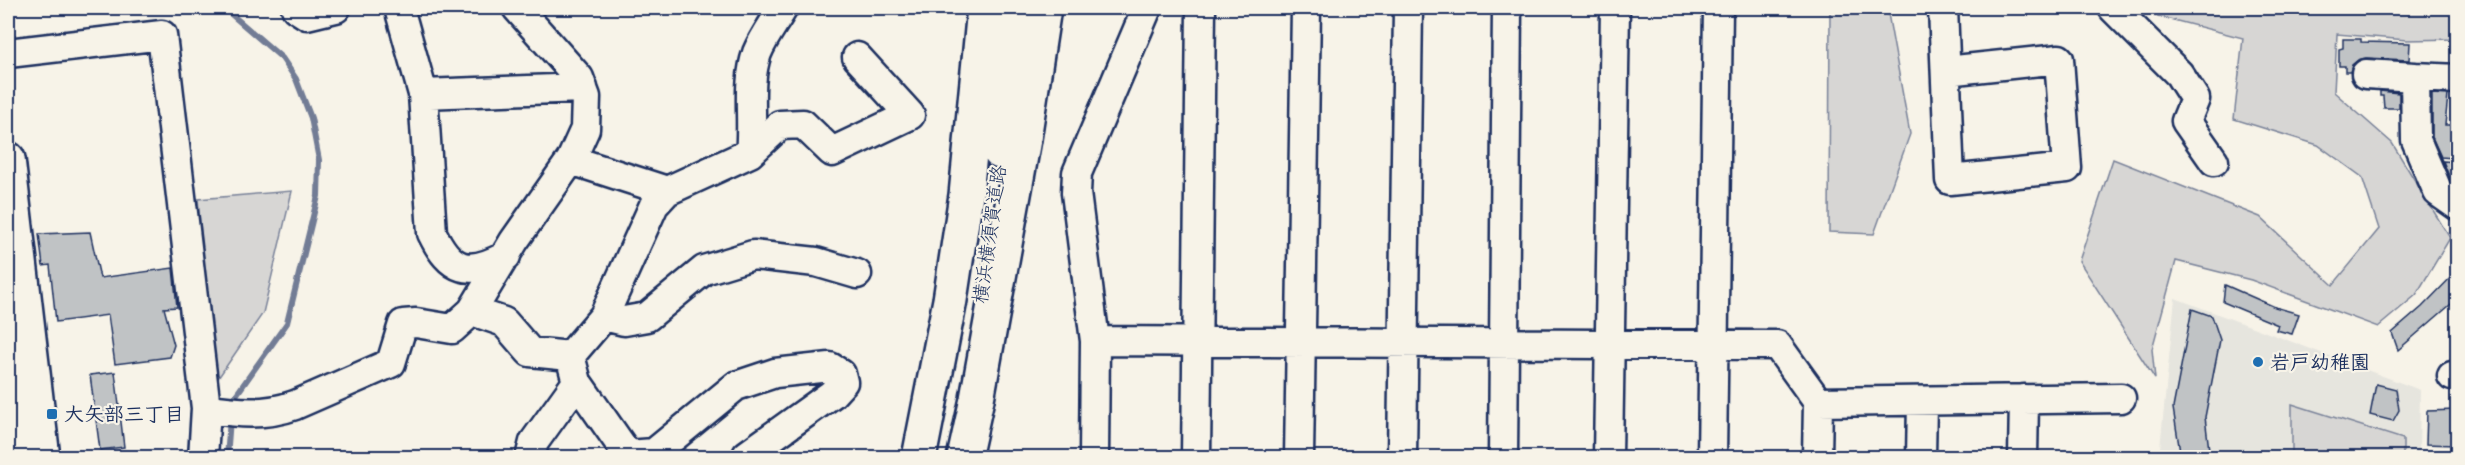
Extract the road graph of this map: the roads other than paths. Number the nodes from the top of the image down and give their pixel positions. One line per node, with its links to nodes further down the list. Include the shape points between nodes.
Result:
1 (296, 8): 2 (street, via 307,15)
2 (336, 8)
3 (399, 8): 26 (street)
4 (517, 8): 25 (street, via 579,78)
5 (783, 8): 27 (street, via 757,53 750,92)
6 (961, 8): 35 (main road)
7 (984, 8): 35 (main road, 横浜横須賀道路, via 973,134)
8 (1015, 8): 59 (main road, 横浜横須賀道路, via 994,210)
9 (1044, 8): 60 (main road, via 1024,140)
10 (1147, 8): 38 (street, via 1077,173 1076,194)
11 (1201, 8): 39 (street)
12 (1306, 8): 40 (street)
13 (1408, 8): 41 (street)
14 (1507, 8): 42 (street)
15 (1615, 8): 43 (street)
16 (1718, 8): 44 (street)
17 (1943, 8): 21 (street)
18 (2113, 8): 30 (street, via 2179,75 2195,99 2186,121)
19 (8, 53): 51 (street, via 162,35)
20 (857, 57): 27 (street, via 910,115 832,152 803,124 780,125)
21 (1946, 71): 21 (street, via 2060,59 2067,168 1950,180)
22 (2366, 74): 23 (street)
23 (2415, 77): 24 (street); 32 (street, via 2416,140 2438,192)
24 (2457, 79)
25 (583, 88): 26 (street); 29 (street, via 585,129)
26 (423, 94): 33 (street, via 432,233 440,250 453,262 468,268 485,267)
27 (750, 153): 31 (street)
28 (8, 159): 55 (main road)
29 (571, 160): 31 (street); 33 (street)
30 (2214, 161)
31 (667, 191): 37 (street, via 654,205)
32 (2457, 206)
33 (506, 256): 36 (street)
34 (857, 274): 37 (street, via 816,262 753,255 704,270 647,317 624,321)
35 (950, 300): 58 (main road, 横浜横須賀道路)
36 (471, 311): 46 (street, via 504,322 530,352); 51 (street, via 452,329 403,324 391,363 279,411)
37 (604, 316): 46 (street)
38 (1095, 341): 39 (street); 61 (street)
39 (1197, 341): 40 (street); 62 (street)
40 (1300, 342): 41 (street); 63 (street)
41 (1403, 343): 42 (street); 64 (street)
42 (1504, 344): 43 (street); 65 (street)
43 (1610, 344): 44 (street); 66 (street)
44 (1712, 345): 50 (street, via 1777,345); 67 (street)
45 (8, 365): 54 (main road)
46 (574, 369): 53 (street); 57 (street, via 534,442)
47 (2121, 398): 48 (street)
48 (2024, 399): 49 (street); 70 (street)
49 (1922, 400): 50 (street); 69 (street)
50 (1818, 402): 68 (street)
51 (222, 411): 56 (street)
52 (747, 455): 53 (street, via 832,394 843,382 841,374 830,367 775,373 736,386 654,453)
53 (628, 456)
54 (17, 458)
55 (43, 458)
56 (203, 458)
57 (530, 458)
58 (919, 458)
59 (949, 458)
60 (964, 458)
61 (1094, 458)
62 (1196, 458)
63 (1299, 458)
64 (1402, 458)
65 (1503, 458)
66 (1608, 458)
67 (1712, 458)
68 (1817, 458)
69 (1921, 458)
70 (2023, 458)

